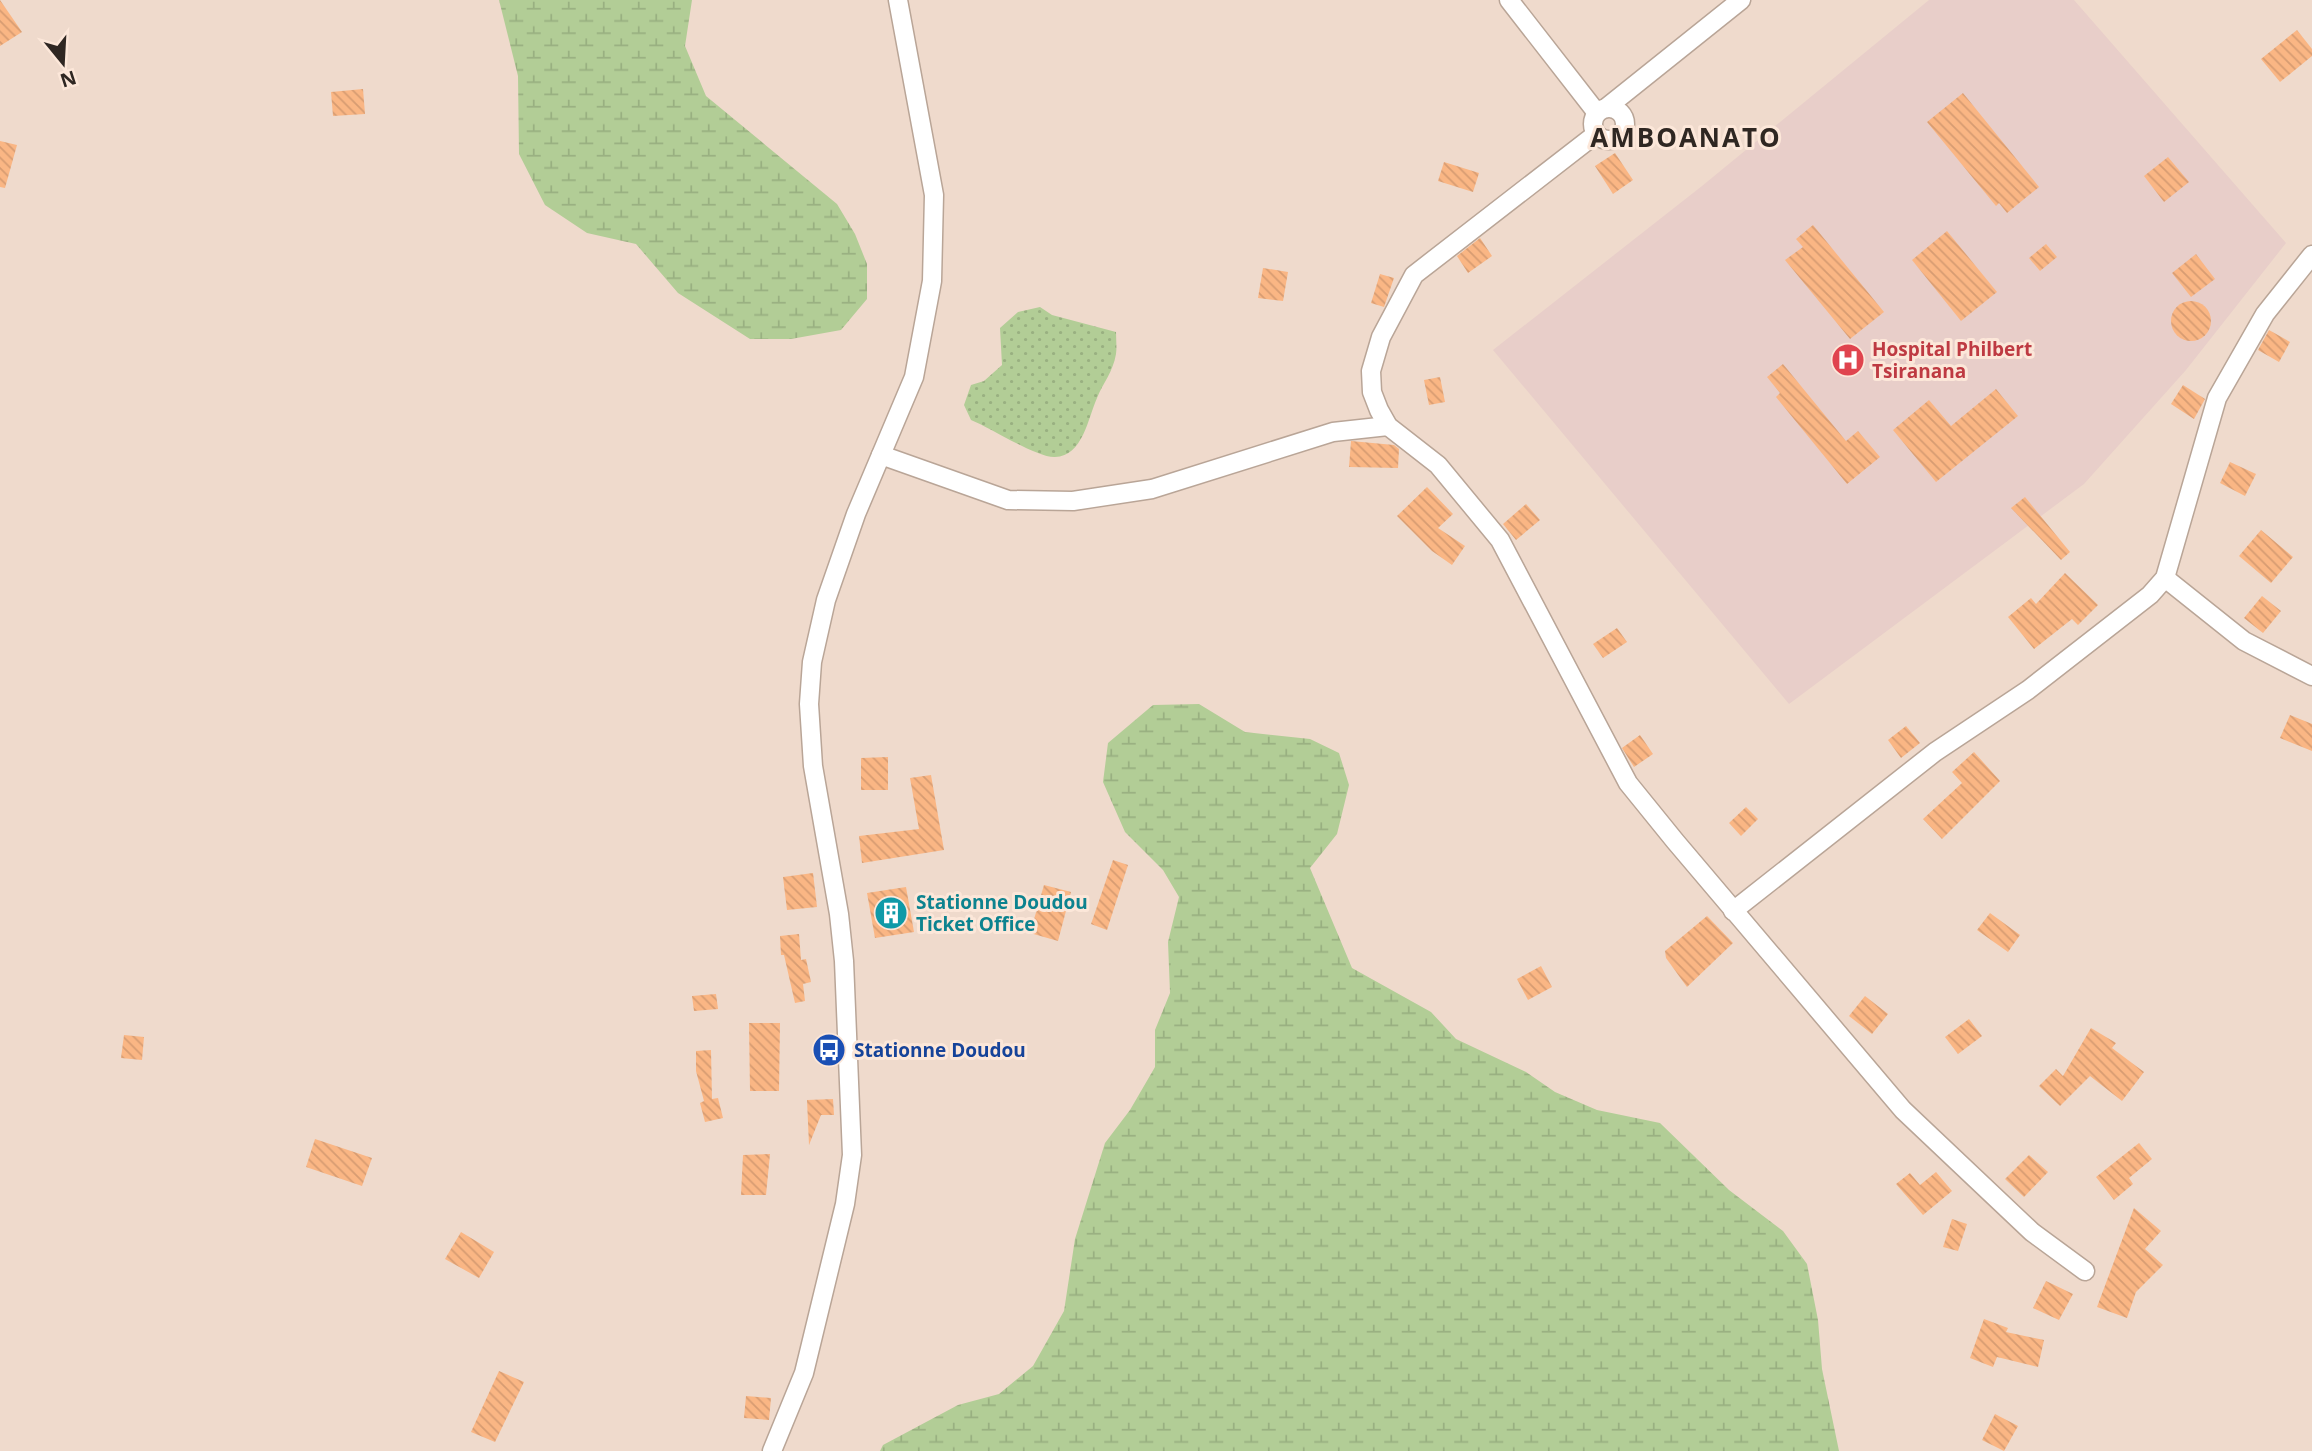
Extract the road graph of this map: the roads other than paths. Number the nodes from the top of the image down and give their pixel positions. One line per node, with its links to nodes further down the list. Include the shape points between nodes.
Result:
1 (898, 0): 8 (street, via 929,161 934,239 932,281 914,377)
2 (1509, 0): 4 (street)
3 (1741, 0): 4 (street)
4 (1602, 111): 5 (street, via 1592,124); 5 (street, via 1618,110 1625,119 1624,131 1606,141)
5 (1596, 134): 7 (street, via 1414,275 1381,337 1371,371 1372,392)
6 (2312, 255): 9 (street, via 2265,314 2217,398)
7 (1388, 426): 8 (street, via 1333,432 1152,489 1073,501 1008,500); 11 (street, via 1438,465 1500,540 1628,783)
8 (881, 455): 13 (street, via 826,600 812,662 809,704 813,766 844,961 852,1118 848,1187 804,1373)
9 (2165, 578): 10 (street, via 2244,641); 11 (street, via 2150,596 2028,690 1935,752)
10 (2312, 676)
11 (1733, 911): 12 (street, via 1903,1110 2032,1232)
12 (2085, 1271)
13 (772, 1451)

